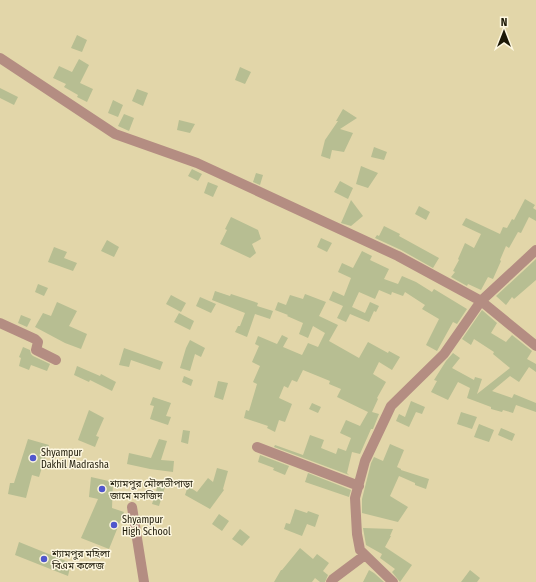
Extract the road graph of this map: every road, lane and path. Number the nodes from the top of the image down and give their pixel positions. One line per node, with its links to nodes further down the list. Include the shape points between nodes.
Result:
1 (0, 58): 3 (street, via 115,134 197,163 398,256)
2 (536, 250): 3 (street)
3 (481, 300): 5 (street); 8 (street, via 444,354 391,406 365,460)
4 (0, 323): 6 (street, via 35,339 38,342 36,350)
5 (536, 346)
6 (56, 360)
7 (257, 447): 8 (street)
8 (359, 486): 10 (street, via 355,498 356,534 360,550)
9 (132, 507): 11 (street)
10 (365, 555): 12 (street); 13 (street)
11 (144, 582)
12 (331, 582)
13 (393, 582)

